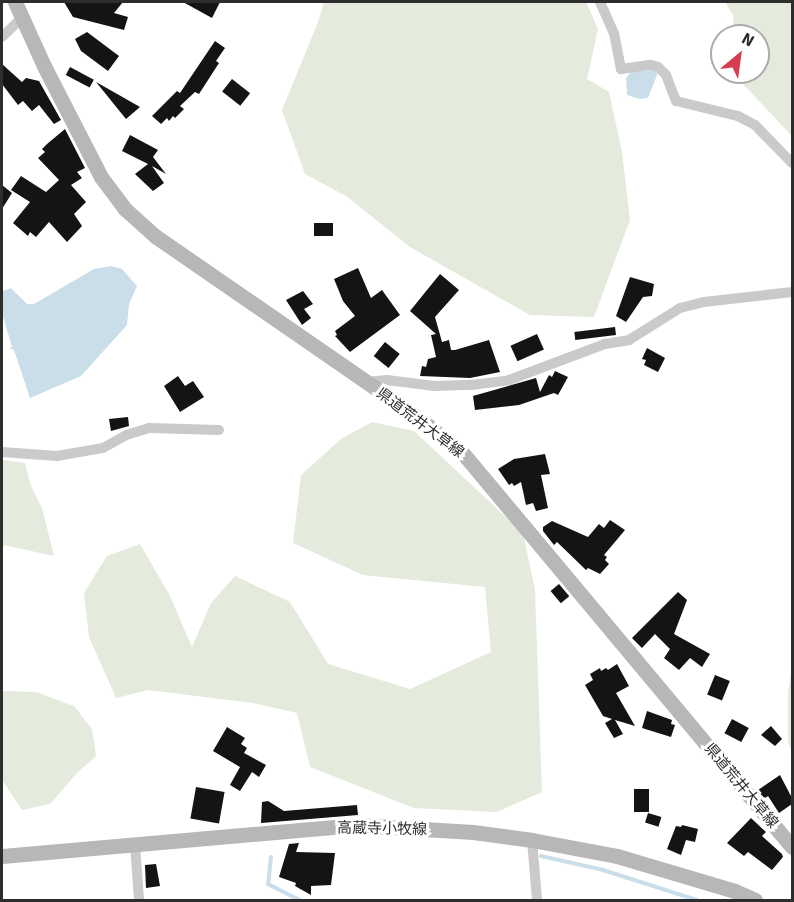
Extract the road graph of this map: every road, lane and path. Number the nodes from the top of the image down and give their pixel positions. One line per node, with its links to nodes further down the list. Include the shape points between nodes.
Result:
1 (15, 2): 4 (main road, 県道荒井大草線)
2 (27, 2): 6 (main road, 県道荒井大草線)
3 (600, 2): 7 (street, via 614,33 621,69 658,67 666,75 676,101 747,120)
4 (22, 18): 5 (street); 6 (main road, 県道荒井大草線)
5 (2, 37)
6 (44, 66): 9 (main road, 県道荒井大草線, via 101,177 125,209 155,236)
7 (792, 163)
8 (792, 292): 9 (street, via 680,308 629,340 604,344 509,380 435,386 387,380)
9 (366, 382): 14 (main road, 県道荒井大草線, via 460,451)
10 (219, 430): 11 (street, via 149,428 103,447 57,456)
11 (2, 452)
12 (532, 840): 13 (main road, 高蔵寺小牧線, via 358,825); 17 (street); 18 (main road, 高蔵寺小牧線, via 617,856)
13 (135, 845): 15 (main road, 高蔵寺小牧線); 16 (street)
14 (792, 847)
15 (2, 856)
16 (140, 900)
17 (537, 900)
18 (755, 900)

